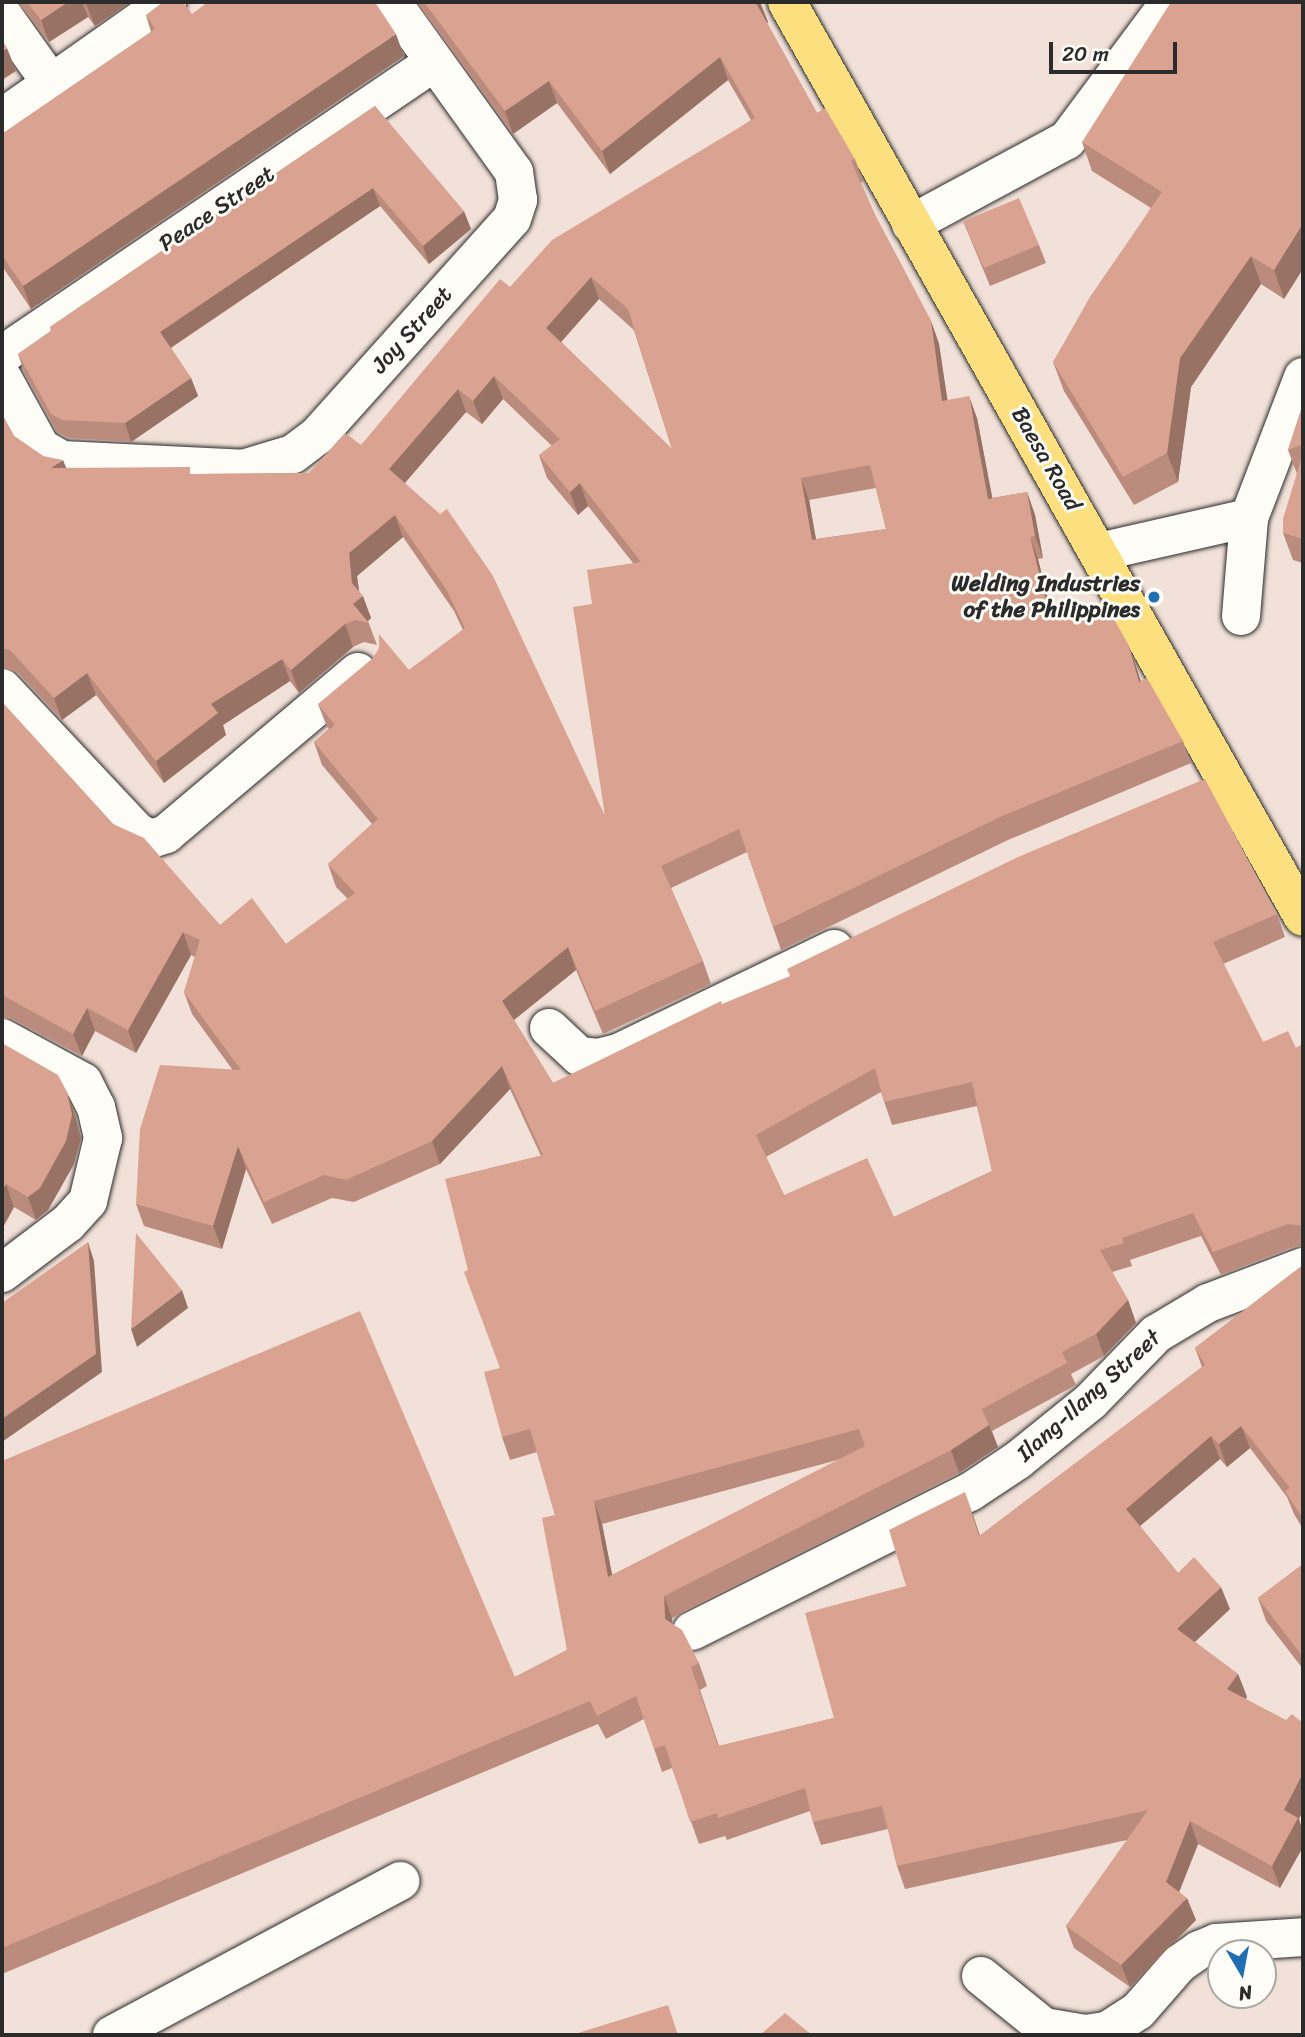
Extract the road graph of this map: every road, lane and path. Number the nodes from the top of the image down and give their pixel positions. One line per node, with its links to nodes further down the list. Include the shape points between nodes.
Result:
1 (167, 2): 7 (street)
2 (392, 2): 6 (street, Joy Street)
3 (787, 2): 9 (main road, Baesa Road)
4 (1170, 2): 9 (street, via 1067,140)
5 (2, 14): 7 (street)
6 (433, 63): 10 (street, Peace Street); 11 (street, Joy Street, via 514,172 518,200 512,219 318,435 293,454 243,469 62,460 41,448)
7 (51, 83): 8 (street)
8 (2, 118)
9 (911, 224): 14 (main road, Baesa Road)
10 (2, 355)
11 (2, 377)
12 (1303, 377): 13 (street)
13 (1249, 519): 14 (street); 15 (street)
14 (1099, 552): 18 (main road, Baesa Road)
15 (1241, 616)
16 (367, 664): 17 (street, via 166,834 151,839 137,832)
17 (2, 688)
18 (1225, 773): 19 (street); 20 (main road, Baesa Road)
19 (1188, 788)
20 (1303, 917)
21 (871, 931): 22 (street, via 618,1054 579,1056)
22 (549, 1028)
23 (2, 1038): 25 (street, via 83,1082 96,1107 103,1138 88,1201 68,1223)
24 (1303, 1267): 26 (street, Ilang-Ilang Street, via 1208,1303 1156,1334 1091,1401 970,1492)
25 (2, 1273)
26 (692, 1631)
27 (400, 1881): 30 (street)
28 (1303, 1937): 29 (street, via 1216,1943 1199,1950 1179,1964 1138,2011 1107,2031 1085,2034 1044,2026)
29 (981, 1976)
30 (112, 2035)

